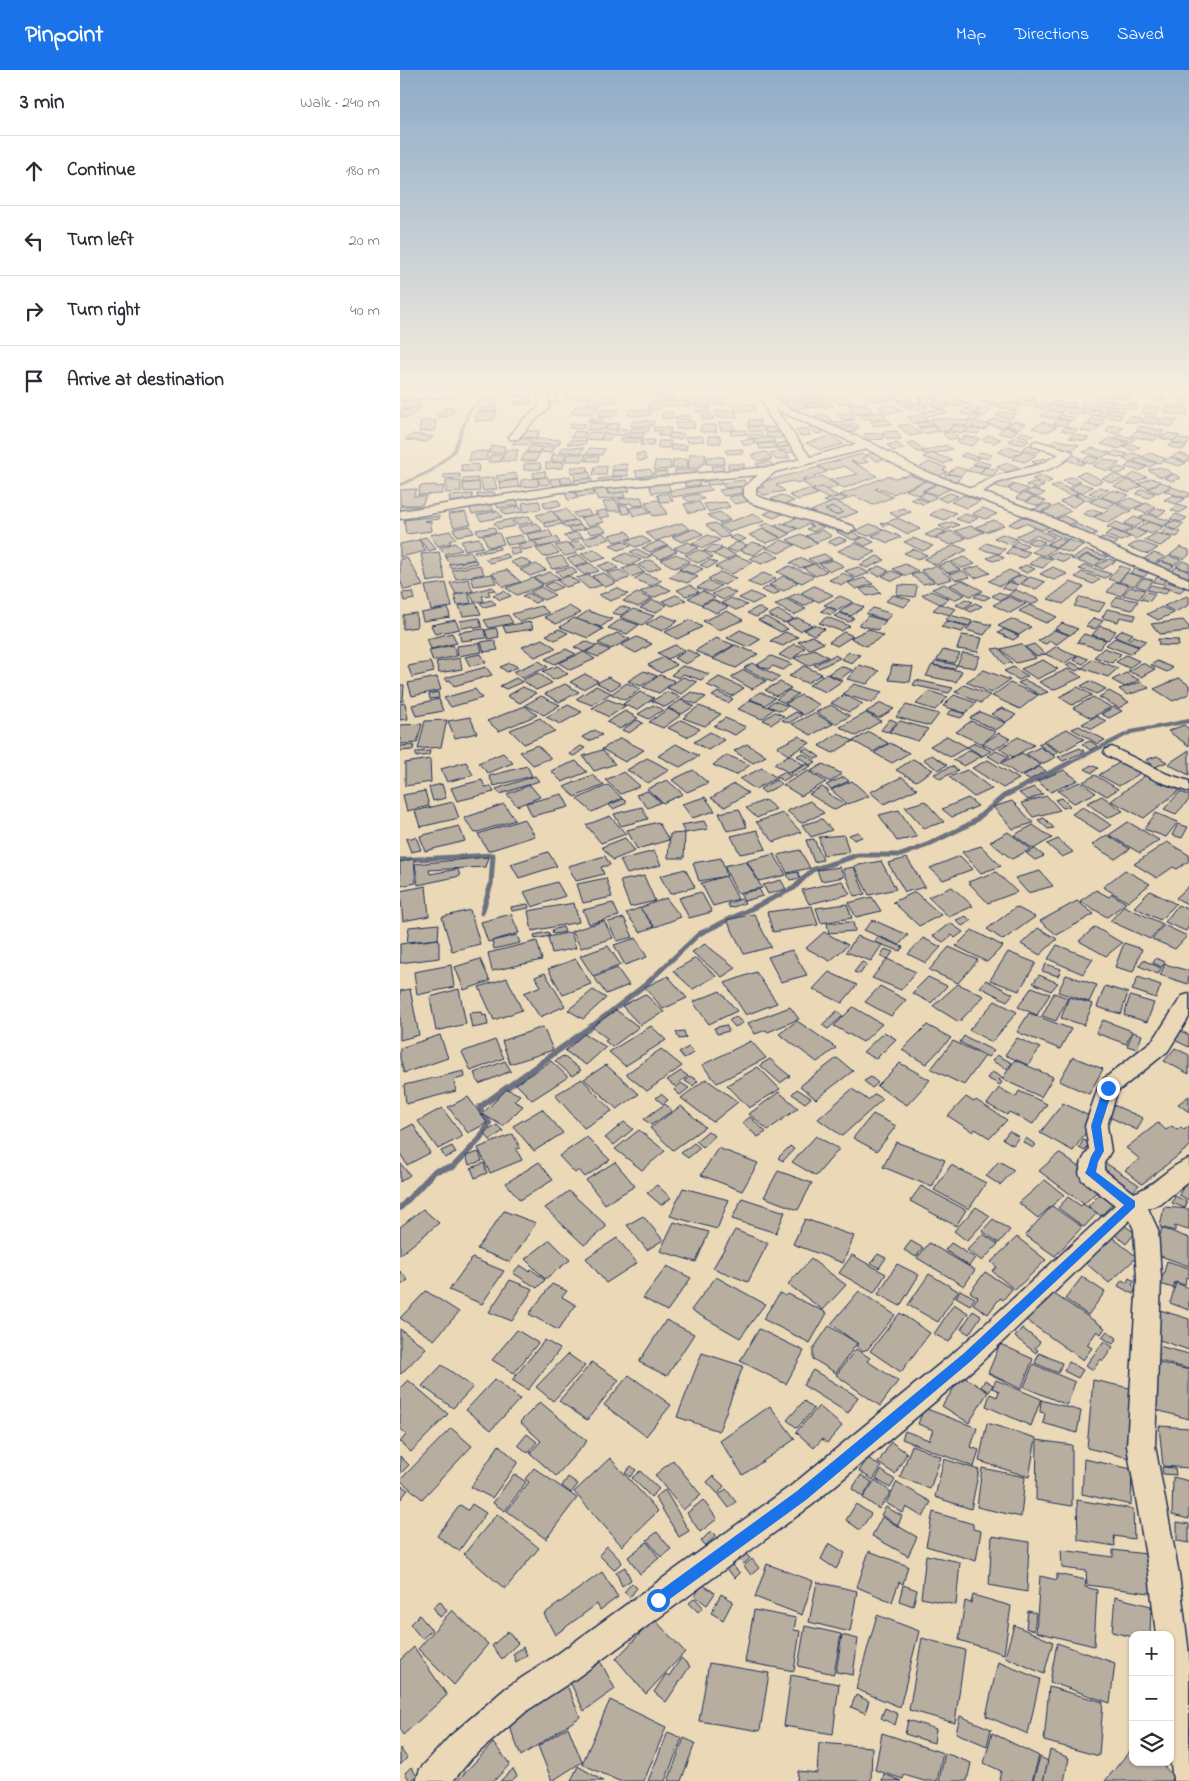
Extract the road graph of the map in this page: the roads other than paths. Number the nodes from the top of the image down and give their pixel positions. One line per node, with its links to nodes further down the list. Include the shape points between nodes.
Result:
1 (751, 472): 6 (street, via 561,489)
2 (769, 472): 7 (street, via 750,487 750,496 754,500)
3 (917, 472): 5 (street)
4 (1025, 472): 5 (street, via 994,480)
5 (971, 493): 8 (street, via 1040,517)
6 (400, 515)
7 (849, 529)
8 (1189, 584)
9 (1112, 752): 10 (street)
10 (1189, 787)
11 (1189, 1001): 13 (street, via 1161,1044 1108,1088 1103,1101 1096,1126 1100,1151 1090,1173)
12 (1189, 1168): 13 (street, via 1153,1197)
13 (1131, 1204): 14 (street, via 1146,1230 1149,1278 1141,1446 1164,1574); 15 (street, via 967,1358 809,1489 563,1669 517,1699 461,1747)
14 (1187, 1779)
15 (432, 1781)

